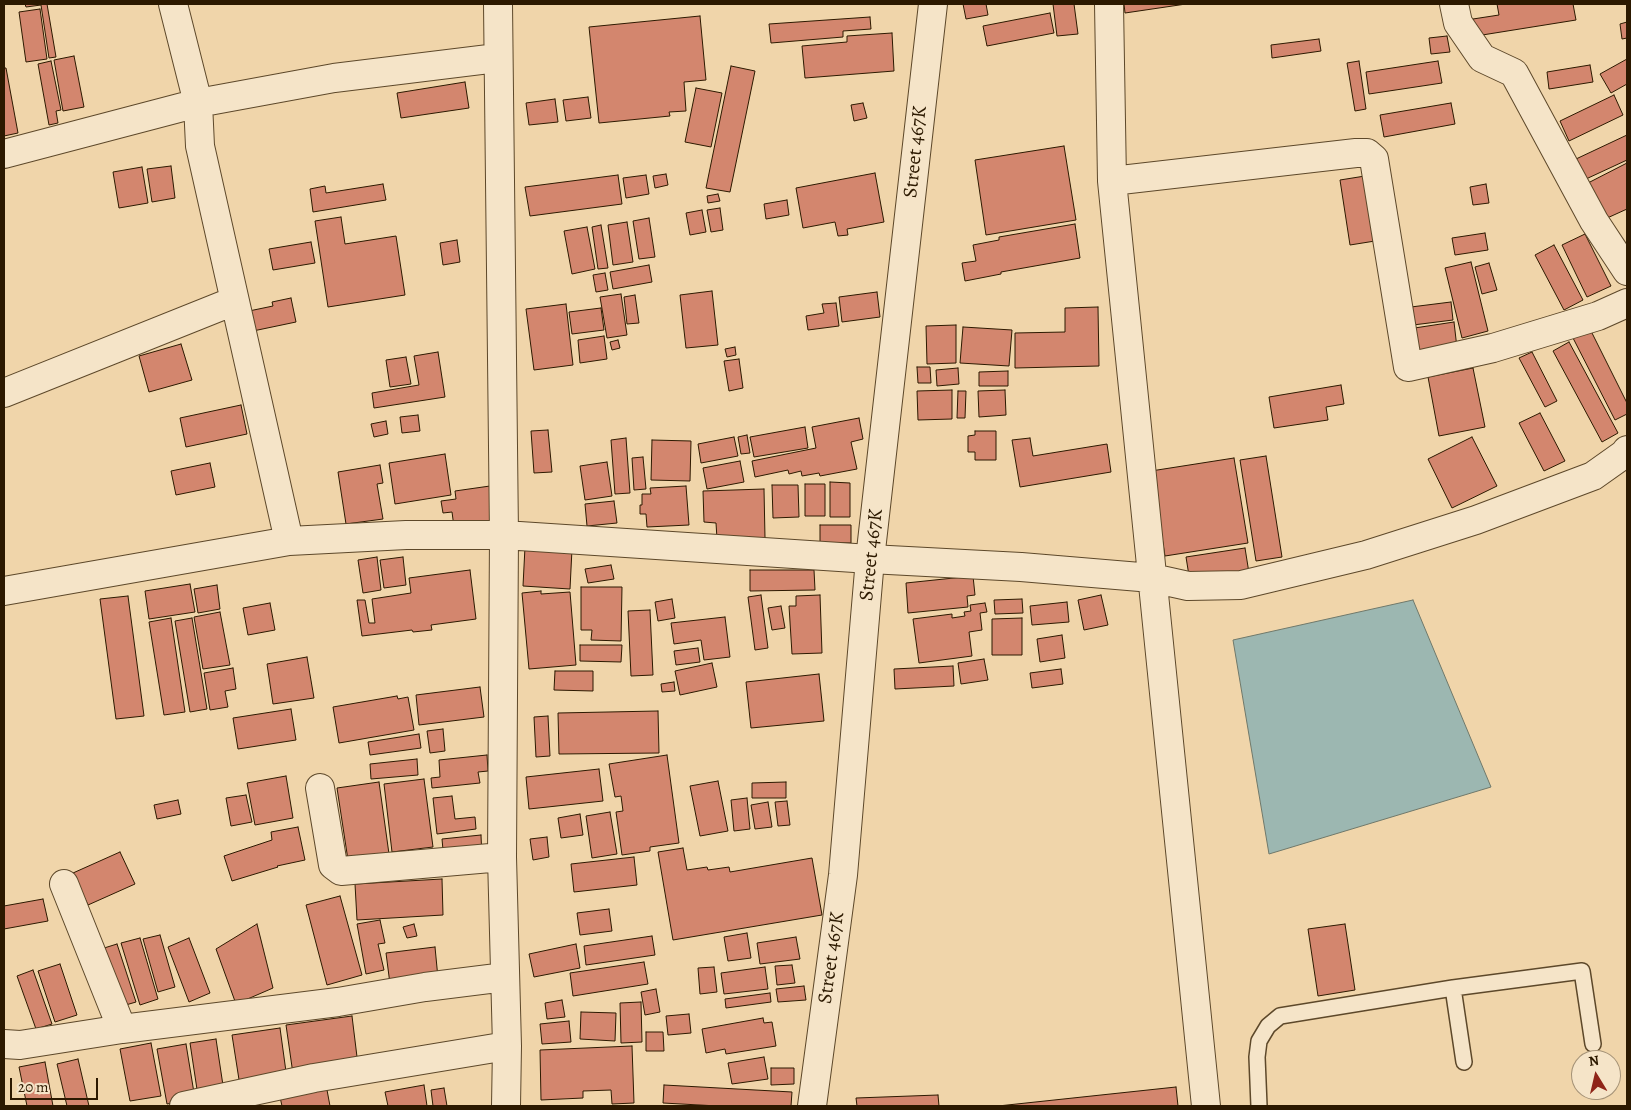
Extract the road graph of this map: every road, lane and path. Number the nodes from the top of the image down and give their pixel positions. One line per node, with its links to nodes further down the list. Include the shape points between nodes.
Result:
1 (172, 4): 7 (street)
2 (498, 4): 6 (street)
3 (932, 4): 17 (street, Street 467K)
4 (1108, 4): 9 (street)
5 (1454, 4): 10 (street, via 1458,22 1482,58 1514,73 1594,221)
6 (497, 58): 7 (street, via 334,78); 15 (street)
7 (198, 104): 8 (street); 11 (street, via 200,146)
8 (4, 154)
9 (1112, 181): 12 (street, via 1367,153 1374,159 1408,367 1493,348 1598,316); 18 (street)
10 (1627, 271)
11 (234, 301): 13 (street); 16 (street)
12 (1627, 303)
13 (4, 393)
14 (1627, 450): 18 (street, via 1593,476 1476,520 1366,555 1240,585 1188,586)
15 (504, 535): 16 (street, via 406,535); 17 (street); 21 (street)
16 (289, 541): 19 (street)
17 (870, 559): 18 (street); 32 (street, Street 467K, via 843,875)
18 (1152, 578): 33 (street)
19 (4, 591)
20 (320, 788): 21 (street, via 334,865 341,871)
21 (502, 858): 23 (street)
22 (64, 884): 25 (street)
23 (505, 977): 25 (street, via 338,1002); 28 (street)
24 (1453, 988): 27 (lane, via 1582,971); 29 (lane); 34 (lane, via 1280,1016 1268,1026 1259,1041)
25 (122, 1028): 26 (street, via 20,1045)
26 (4, 1044)
27 (1593, 1044)
28 (507, 1046): 30 (street, via 314,1078); 31 (street)
29 (1464, 1062)
30 (184, 1106)
31 (506, 1106)
32 (812, 1106)
33 (1206, 1106)
34 (1259, 1106)

